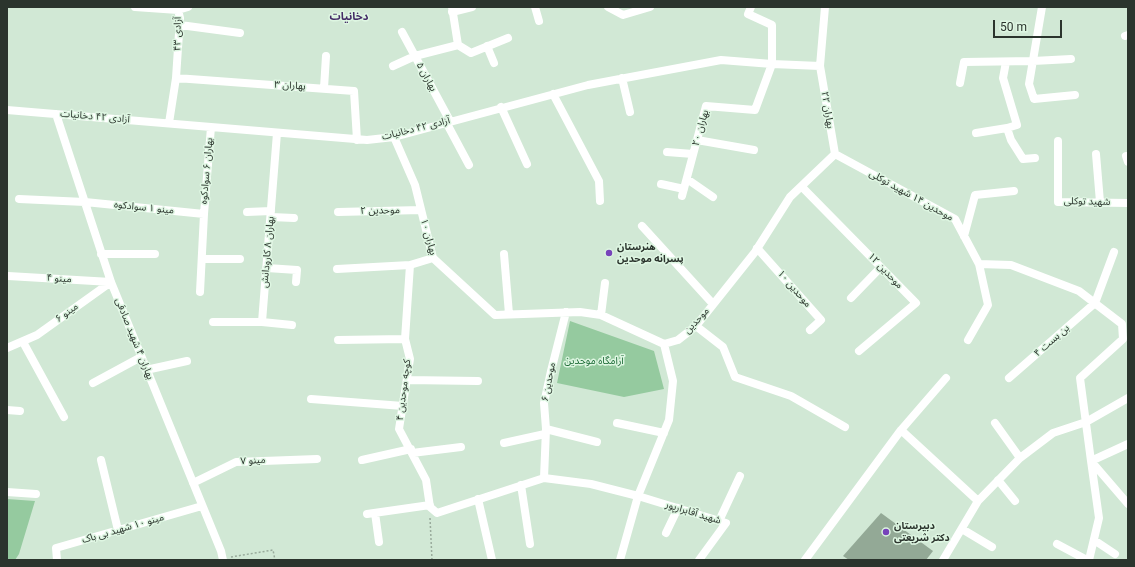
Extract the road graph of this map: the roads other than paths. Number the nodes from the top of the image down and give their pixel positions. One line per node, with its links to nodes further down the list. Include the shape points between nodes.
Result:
1 (135, 7): 10 (street, آزادی ۴۳)
2 (188, 7): 12 (street)
3 (472, 7): 11 (street)
4 (535, 7): 13 (street)
5 (608, 7): 6 (street, via 623,15)
6 (650, 7)
7 (751, 7): 26 (street, via 748,14 772,25)
8 (825, 7): 28 (street, بهاران ۲۲)
9 (1042, 7): 23 (street)
10 (159, 8): 12 (street, آزادی ۴۳)
11 (452, 9): 18 (street)
12 (178, 10): 14 (street, آزادی ۴۳)
13 (539, 21)
14 (180, 25): 16 (street); 29 (street, آزادی ۴۳)
15 (402, 32): 21 (street, بهاران ۵)
16 (240, 33)
17 (508, 38): 19 (street)
18 (458, 45): 19 (street, via 471,53); 21 (street)
19 (487, 46): 25 (street)
20 (326, 56): 32 (street)
21 (415, 56): 27 (street); 39 (street, بهاران ۵)
22 (1071, 59): 23 (street)
23 (1033, 61): 24 (street); 34 (street, via 1029,84 1034,99)
24 (1006, 62): 31 (street, via 964,62); 42 (street, via 1003,78 1017,125)
25 (494, 63)
26 (772, 64): 28 (street, آزادی ۴۲ دخانیات); 30 (street, آزادی ۴۲ دخانیات, via 721,60); 47 (street, بهاران ۲۰, via 755,110 706,106)
27 (393, 66)
28 (820, 66): 52 (street, بهاران ۲۲)
29 (176, 78): 32 (street, بهاران ۳); 40 (street, آزادی ۴۳)
30 (622, 78): 33 (street, آزادی ۴۲ دخانیات); 37 (street)
31 (960, 83)
32 (324, 88): 46 (street, بهاران ۳, via 354,91)
33 (553, 94): 35 (street, آزادی ۴۲ دخانیات); 63 (street, via 599,181)
34 (1075, 95)
35 (501, 107): 39 (street, آزادی ۴۲ دخانیات); 55 (street)
36 (7, 110): 38 (street, آزادی ۴۲ دخانیات)
37 (630, 112)
38 (56, 114): 40 (street, آزادی ۴۲ دخانیات); 64 (street, بهاران ۴ شهید صادقی)
39 (448, 121): 45 (street, آزادی ۴۲ دخانیات); 56 (street, بهاران ۵)
40 (168, 123): 41 (street, آزادی ۴۲ دخانیات)
41 (211, 127): 43 (street, آزادی ۴۲ دخانیات); 70 (street, بهاران ۶ سوادکوه)
42 (1007, 128): 44 (street); 54 (street, via 1023,159)
43 (278, 133): 46 (street, آزادی ۴۲ دخانیات); 71 (street, بهاران ۸ کارودانش)
44 (976, 133)
45 (394, 137): 46 (street, آزادی ۴۲ دخانیات); 67 (street, بهاران ۱۰, via 415,185)
46 (357, 140)
47 (697, 140): 49 (street); 51 (street, بهاران ۲۰)
48 (1058, 141): 65 (street, شهید توکلی, via 1058,202)
49 (754, 150)
50 (668, 152): 51 (street)
51 (693, 154): 57 (street, بهاران ۲۰)
52 (835, 154): 59 (street, موحدین); 74 (street, موحدین ۱۴ شهید توکلی, via 955,219)
53 (1096, 154): 65 (street)
54 (1035, 158)
55 (527, 164)
56 (469, 165)
57 (687, 179): 58 (street, بهاران ۲۰, via 683,193); 61 (street)
58 (661, 184)
59 (802, 187): 75 (street, موحدین, via 790,197); 85 (street, موحدین ۱۲)
60 (1014, 190): 74 (street, via 974,195)
61 (713, 197)
62 (19, 199): 64 (street, مینو ۱ سوادکوه)
63 (600, 201)
64 (85, 202): 70 (street, مینو ۱ سوادکوه); 77 (street, بهاران ۴ شهید صادقی)
65 (1100, 202): 66 (street, شهید توکلی)
66 (1128, 203)
67 (421, 210): 69 (street, موحدین ۲); 80 (street, بهاران ۱۰)
68 (247, 212): 71 (street)
69 (338, 212)
70 (204, 214): 81 (street, بهاران ۶ سوادکوه)
71 (271, 214): 72 (street); 86 (street, بهاران ۸ کارودانش)
72 (294, 218)
73 (642, 226): 95 (street)
74 (964, 236): 83 (street, موحدین ۱۴ شهید توکلی)
75 (757, 248): 95 (street, موحدین); 103 (street, موحدین ۱۰, via 821,320)
76 (1114, 252): 94 (street)
77 (101, 254): 78 (street); 89 (street, بهاران ۴ شهید صادقی)
78 (155, 254)
79 (504, 254): 97 (street)
80 (432, 258): 84 (street); 97 (street, بهاران ۱۰, via 495,315)
81 (202, 259): 82 (street); 92 (street, بهاران ۶ سوادکوه)
82 (240, 259)
83 (979, 264): 94 (street, via 1011,265 1079,291); 107 (street, موحدین ۱۴ شهید توکلی, via 988,305)
84 (410, 265): 87 (street); 105 (street, کوچه موحدین ۴)
85 (881, 267): 93 (street); 111 (street, موحدین ۱۲, via 916,304)
86 (267, 268): 90 (street, via 297,270); 100 (street, بهاران ۸ کارودانش)
87 (337, 269)
88 (8, 276): 89 (street, مینو ۴)
89 (110, 282): 108 (street, مینو ۶, via 37,336); 112 (street, بهاران ۴ شهید صادقی)
90 (296, 282)
91 (606, 283): 98 (street)
92 (200, 292)
93 (851, 298)
94 (1095, 303): 104 (street, via 1122,324); 116 (street, بن بست ۴)
95 (713, 304): 102 (street, موحدین)
96 (566, 312): 97 (street); 98 (street); 131 (street, موحدین ۶, via 544,403)
97 (509, 314)
98 (601, 315): 109 (street)
99 (213, 322): 100 (street)
100 (262, 322): 101 (street)
101 (292, 325)
102 (696, 326): 109 (street, موحدین, via 678,340); 129 (street, via 723,347 735,377 791,396)
103 (810, 330)
104 (1125, 338): 126 (street, via 1080,378)
105 (405, 339): 106 (street); 117 (street, کوچه موحدین ۴, via 410,359)
106 (338, 340)
107 (968, 340)
108 (23, 342): 110 (street, مینو ۶); 125 (street)
109 (664, 344): 132 (street, via 673,381 669,420)
110 (7, 348)
111 (860, 351)
112 (141, 357): 114 (street, بهاران ۴ شهید صادقی); 119 (street)
113 (187, 361): 114 (street)
114 (146, 370): 146 (street, بهاران ۴ شهید صادقی)
115 (946, 378): 130 (street)
116 (1009, 378)
117 (407, 380): 118 (street); 122 (street, کوچه موحدین ۴)
118 (478, 381)
119 (93, 383)
120 (1128, 398): 126 (street)
121 (311, 399): 122 (street)
122 (403, 406): 137 (street, کوچه موحدین ۴, via 399,429)
123 (7, 410): 124 (street)
124 (20, 411)
125 (64, 417)
126 (1086, 422): 138 (street, via 1053,433); 142 (street)
127 (617, 423): 132 (street)
128 (995, 423): 138 (street)
129 (845, 427)
130 (901, 430): 152 (street); 173 (street)
131 (546, 431): 133 (street); 134 (street); 144 (street, موحدین ۶)
132 (664, 433): 150 (street)
133 (597, 442)
134 (504, 443)
135 (1128, 444): 142 (street)
136 (461, 447): 137 (street)
137 (412, 451): 141 (street); 156 (street, کوچه موحدین ۴, via 426,480)
138 (1020, 458): 145 (street)
139 (317, 459): 146 (street, مینو ۷, via 236,462)
140 (101, 460): 160 (street)
141 (362, 460)
142 (1091, 461): 154 (street); 162 (street, via 1099,518)
143 (740, 476): 158 (street)
144 (544, 478): 147 (street); 150 (street, شهید آقابرارپور, via 591,484)
145 (998, 480): 152 (street); 153 (street)
146 (193, 483): 155 (street, بهاران ۴ شهید صادقی)
147 (521, 485): 151 (street); 164 (street)
148 (7, 492): 149 (street)
149 (36, 494)
150 (638, 496): 157 (street, شهید آقابرارپور); 171 (street)
151 (478, 499): 156 (street, via 437,512); 170 (street)
152 (978, 501): 159 (street)
153 (1015, 501)
154 (1128, 504)
155 (202, 506): 160 (street, مینو ۱۰ شهید بی باک); 168 (street, بهاران ۴ شهید صادقی)
156 (430, 506): 163 (street, via 371,514)
157 (678, 508): 158 (street, شهید آقابرارپور); 161 (street)
158 (719, 521): 172 (street, شهید آقابرارپور, via 726,523)
159 (962, 529): 166 (street); 174 (street)
160 (118, 530): 169 (street, مینو ۱۰ شهید بی باک, via 56,548)
161 (666, 533)
162 (1094, 540): 167 (street); 175 (street)
163 (379, 542)
164 (530, 544)
165 (1057, 544): 175 (street)
166 (992, 546)
167 (1115, 554)
168 (222, 559)
169 (57, 560)
170 (492, 560)
171 (620, 560)
172 (699, 560)
173 (805, 560)
174 (943, 560)
175 (1088, 560)

